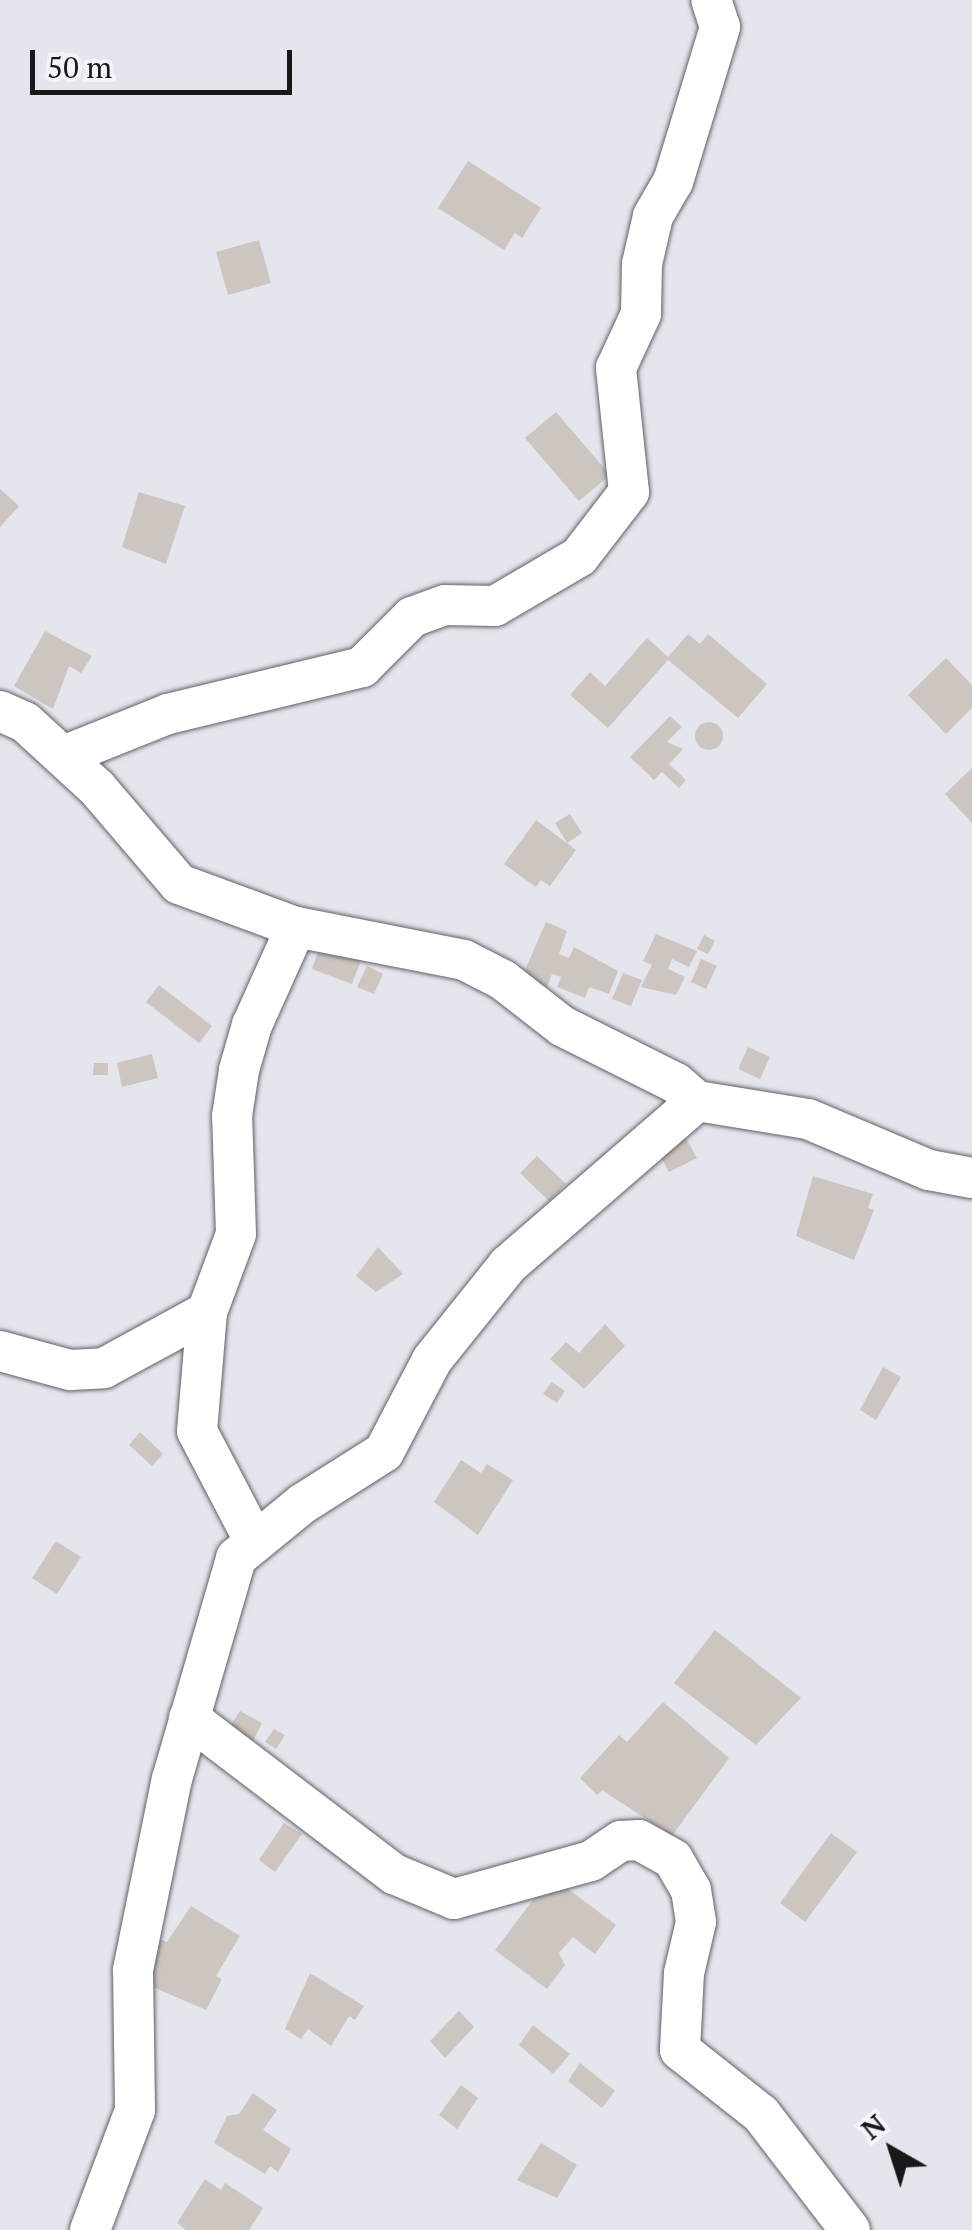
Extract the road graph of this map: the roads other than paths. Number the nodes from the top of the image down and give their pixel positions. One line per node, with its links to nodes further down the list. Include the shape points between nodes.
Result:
1 (711, 0): 3 (street, via 720,27 672,182 653,216 642,264 641,314 616,368 629,492 579,557 495,606 446,605 412,618 362,667 168,714)
2 (0, 712): 3 (street, via 25,722)
3 (63, 756): 4 (street, via 180,884)
4 (296, 927): 5 (street, via 464,960 503,980 562,1026 660,1074); 7 (street, via 265,992 240,1070 232,1116 236,1234)
5 (697, 1102): 6 (street, via 808,1119 929,1170); 9 (street, via 508,1265 432,1360 384,1452)
6 (972, 1178)
7 (207, 1312): 8 (street, via 104,1368 70,1370); 9 (street, via 197,1432)
8 (0, 1351)
9 (255, 1542): 10 (street, via 236,1558)
10 (189, 1718): 11 (street, via 132,1970 135,2110); 12 (street, via 394,1874 454,1898 591,1861 621,1841 640,1840 673,1859 692,1890 696,1922 684,1972 680,2050 761,2114)
11 (90, 2230)
12 (850, 2230)

